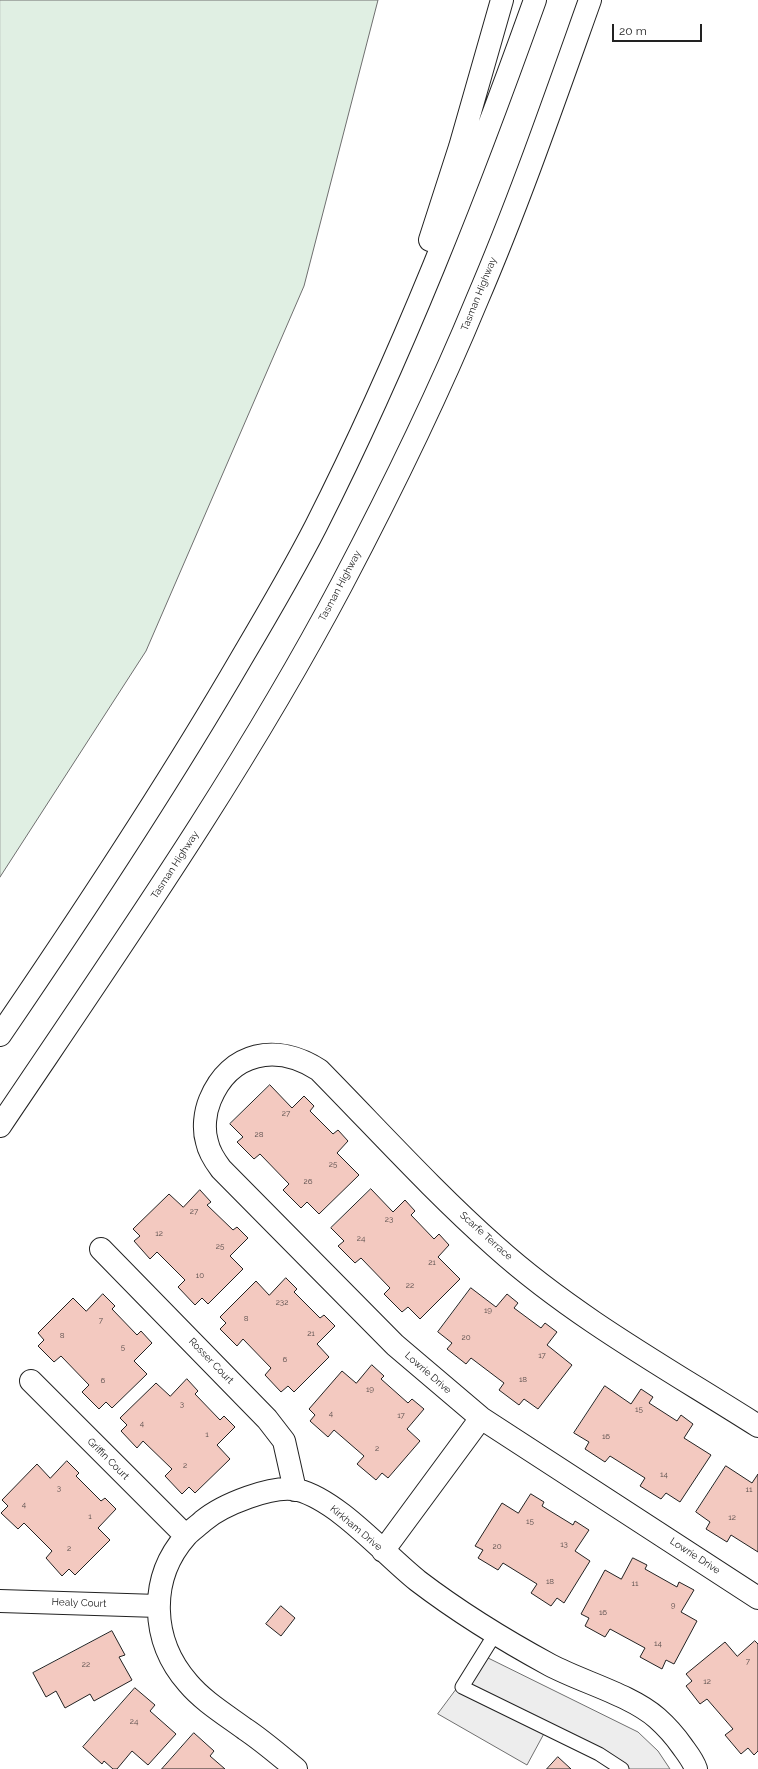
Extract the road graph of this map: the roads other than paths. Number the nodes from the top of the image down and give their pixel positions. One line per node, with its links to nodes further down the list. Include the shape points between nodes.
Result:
1 (502, 0): 4 (main road, via 429,246)
2 (535, 0): 4 (main road, via 466,188)
3 (590, 0): 7 (main road, Tasman Highway, via 478,300 425,419 344,580 286,683 180,858)
4 (406, 336): 5 (main road, via 314,528 208,716)
5 (0, 1035)
6 (229, 1070): 10 (main road, Lowrie Drive, via 216,1087 208,1105 205,1124 206,1141 221,1169 390,1340); 11 (main road, Scarfe Terrace, via 244,1060 286,1056 305,1061 319,1070 446,1200 533,1278 632,1346)
7 (0, 1126)
8 (101, 1249): 12 (main road, Rosser Court, via 267,1419 284,1441)
9 (31, 1381): 13 (main road, Griffin Court)
10 (481, 1418): 14 (main road); 15 (main road, Lowrie Drive)
11 (758, 1426)
12 (295, 1490): 13 (main road, Kirkham Drive, via 275,1491 242,1499 212,1514); 14 (main road, Kirkham Drive, via 315,1496 340,1513)
13 (186, 1536): 17 (main road, Kirkham Drive, via 171,1558 160,1585)
14 (384, 1551): 18 (main road, Kirkham Drive, via 450,1606)
15 (758, 1598)
16 (0, 1600): 17 (main road, Healy Court)
17 (158, 1606): 19 (main road, Kirkham Drive, via 162,1636 172,1662 188,1684)
18 (495, 1634): 20 (lane, via 462,1687 598,1754); 21 (main road, Kirkham Drive, via 554,1667 634,1703 657,1717 677,1739)
19 (296, 1769)
20 (622, 1769)
21 (696, 1769)

